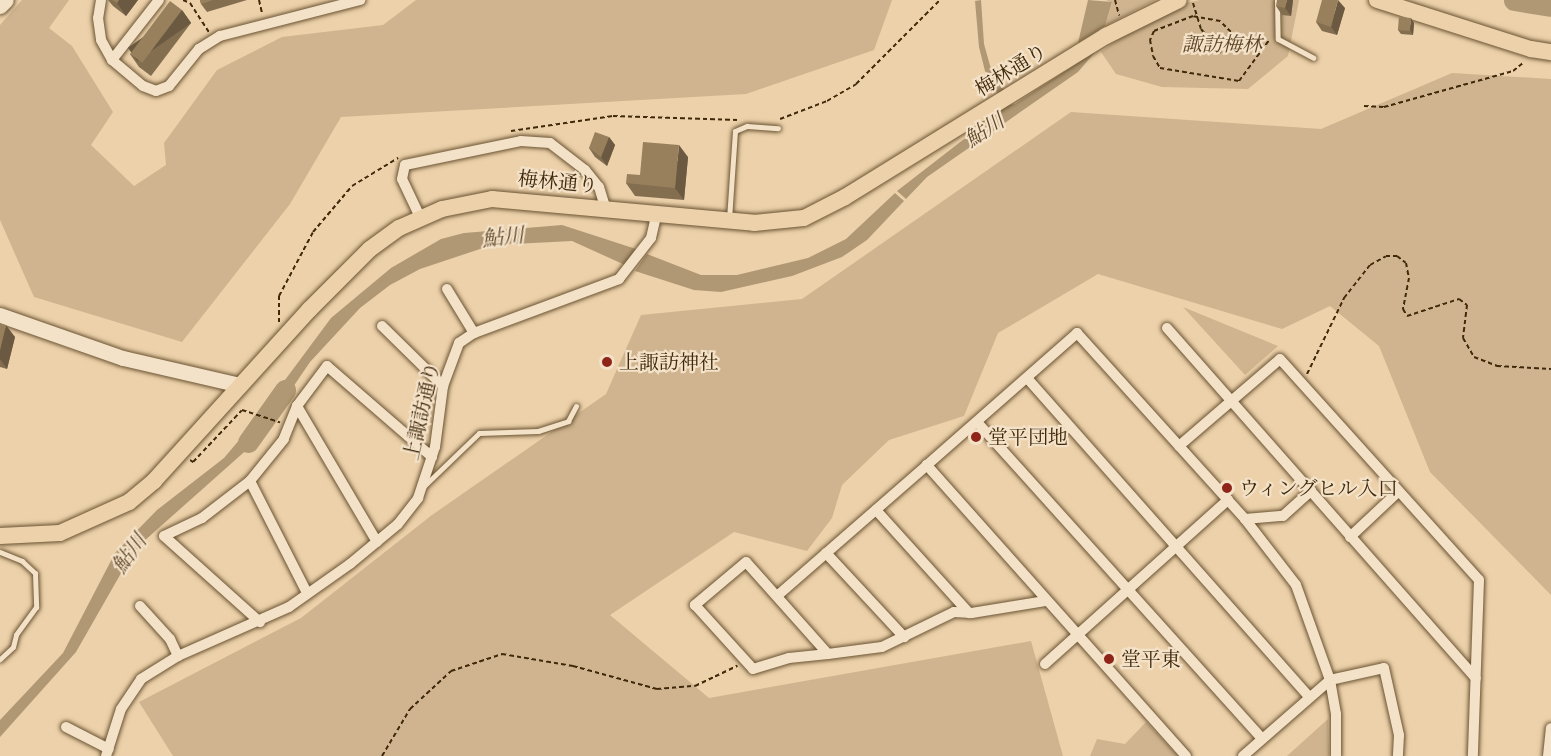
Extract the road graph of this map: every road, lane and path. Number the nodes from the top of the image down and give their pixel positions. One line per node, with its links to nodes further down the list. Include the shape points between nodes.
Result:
1 (6, 0): 14 (street)
2 (101, 0): 24 (street, via 101,40)
3 (159, 0): 24 (street)
4 (183, 0): 12 (path)
5 (259, 0): 16 (path)
6 (360, 0): 16 (street)
7 (940, 0): 26 (path, via 856,84 784,119)
8 (1179, 0): 34 (main road, 梅林通り, via 1106,36 826,208 784,222)
9 (1191, 0): 15 (path)
10 (1277, 0): 17 (lane)
11 (1377, 0): 13 (main road)
12 (191, 2): 19 (path)
13 (1404, 4): 20 (main road)
14 (0, 6)
15 (1199, 16): 17 (path, via 1154,31 1150,40 1160,68 1239,81); 18 (path, via 1220,21); 22 (path, via 1201,29)
16 (264, 25): 19 (street)
17 (1275, 27): 23 (lane, via 1278,39)
18 (1231, 32)
19 (214, 39): 24 (street, via 199,49 163,89 143,86)
20 (1531, 50): 21 (main road); 25 (path, via 1513,71 1384,107)
21 (1551, 52)
22 (1221, 53)
23 (1313, 58)
24 (112, 60)
25 (1364, 106)
26 (773, 119)
27 (740, 120): 29 (path, via 613,116)
28 (778, 128): 34 (lane, via 747,126 735,131)
29 (505, 132)
30 (401, 157): 39 (path, via 389,160 352,186 313,232 279,296)
31 (605, 207): 32 (main road, 梅林通り); 33 (main road, 梅林通り, via 492,199 450,207); 33 (street, via 599,187 585,170 550,143 521,141 405,165 402,179)
32 (657, 213): 34 (main road, 梅林通り); 40 (street, 上諏訪通り, via 655,229 644,248 628,271 607,286)
33 (421, 219): 44 (main road, 梅林通り, via 370,249)
34 (728, 221)
35 (447, 289): 40 (street)
36 (0, 315): 44 (street, via 123,358)
37 (382, 326): 45 (street)
38 (1167, 328): 46 (street)
39 (280, 331)
40 (474, 333): 45 (street, 上諏訪通り, via 459,343)
41 (1551, 369): 42 (path, via 1497,366 1474,357 1463,338 1467,305 1460,299 1407,316 1403,309 1409,278 1406,263 1397,256 1386,256 1370,265 1344,298)
42 (1307, 374)
43 (1026, 378): 51 (street); 52 (street, via 1077,333); 65 (street)
44 (240, 385): 62 (main road, 梅林通り, via 154,481 129,502 60,533)
45 (443, 386): 53 (street, 上諏訪通り)
46 (1232, 401): 52 (street); 57 (street); 58 (street, via 1280,359)
47 (297, 406): 53 (street, via 327,366); 55 (street, via 284,439); 64 (street)
48 (576, 406): 56 (lane, via 568,421 538,430 479,433)
49 (247, 412): 50 (path)
50 (282, 422)
51 (976, 422): 54 (street); 68 (street)
52 (1179, 446): 59 (street)
53 (432, 457): 56 (street, 上諏訪通り)
54 (927, 465): 60 (street); 71 (street)
55 (250, 481): 69 (street); 74 (street, via 202,518 164,536)
56 (420, 489): 64 (street, 上諏訪通り, via 398,524)
57 (1311, 491): 61 (street, via 1282,516); 63 (street)
58 (1398, 491): 63 (street); 82 (street, via 1479,580)
59 (1228, 500): 61 (street); 65 (street)
60 (876, 510): 67 (street); 73 (street)
61 (1245, 519): 83 (street, via 1296,585)
62 (0, 536)
63 (1350, 537): 82 (street)
64 (377, 542): 69 (street, 上諏訪通り)
65 (1176, 547): 68 (street); 84 (street)
66 (0, 552): 79 (lane, via 22,561 35,573 36,607 13,647)
67 (826, 553): 70 (street); 76 (street)
68 (1128, 590): 75 (street); 87 (street)
69 (308, 593): 74 (street, 上諏訪通り)
70 (777, 596): 77 (street); 77 (street, via 746,562 695,604 753,669 789,658)
71 (1045, 601): 73 (street); 75 (street)
72 (140, 606): 78 (street, via 170,639)
73 (969, 613): 76 (street, via 954,612)
74 (260, 622): 78 (street, 上諏訪通り)
75 (1077, 636): 81 (street); 90 (street)
76 (904, 637): 77 (street, via 882,647)
77 (828, 654)
78 (178, 656): 88 (street, 上諏訪通り, via 141,679 130,692)
79 (0, 659)
80 (745, 663): 89 (path, via 695,687 657,689 573,666 502,654 451,671 410,710)
81 (1045, 664)
82 (1476, 678): 94 (street)
83 (1330, 680): 84 (street); 92 (street, via 1336,714); 93 (street, via 1384,668 1399,735)
84 (1309, 698): 87 (street)
85 (66, 727): 88 (street)
86 (1551, 728): 95 (street)
87 (1262, 738): 91 (street)
88 (108, 753)
89 (382, 756)
90 (1185, 756)
91 (1243, 756)
92 (1336, 756)
93 (1398, 756)
94 (1473, 756)
95 (1548, 756)

